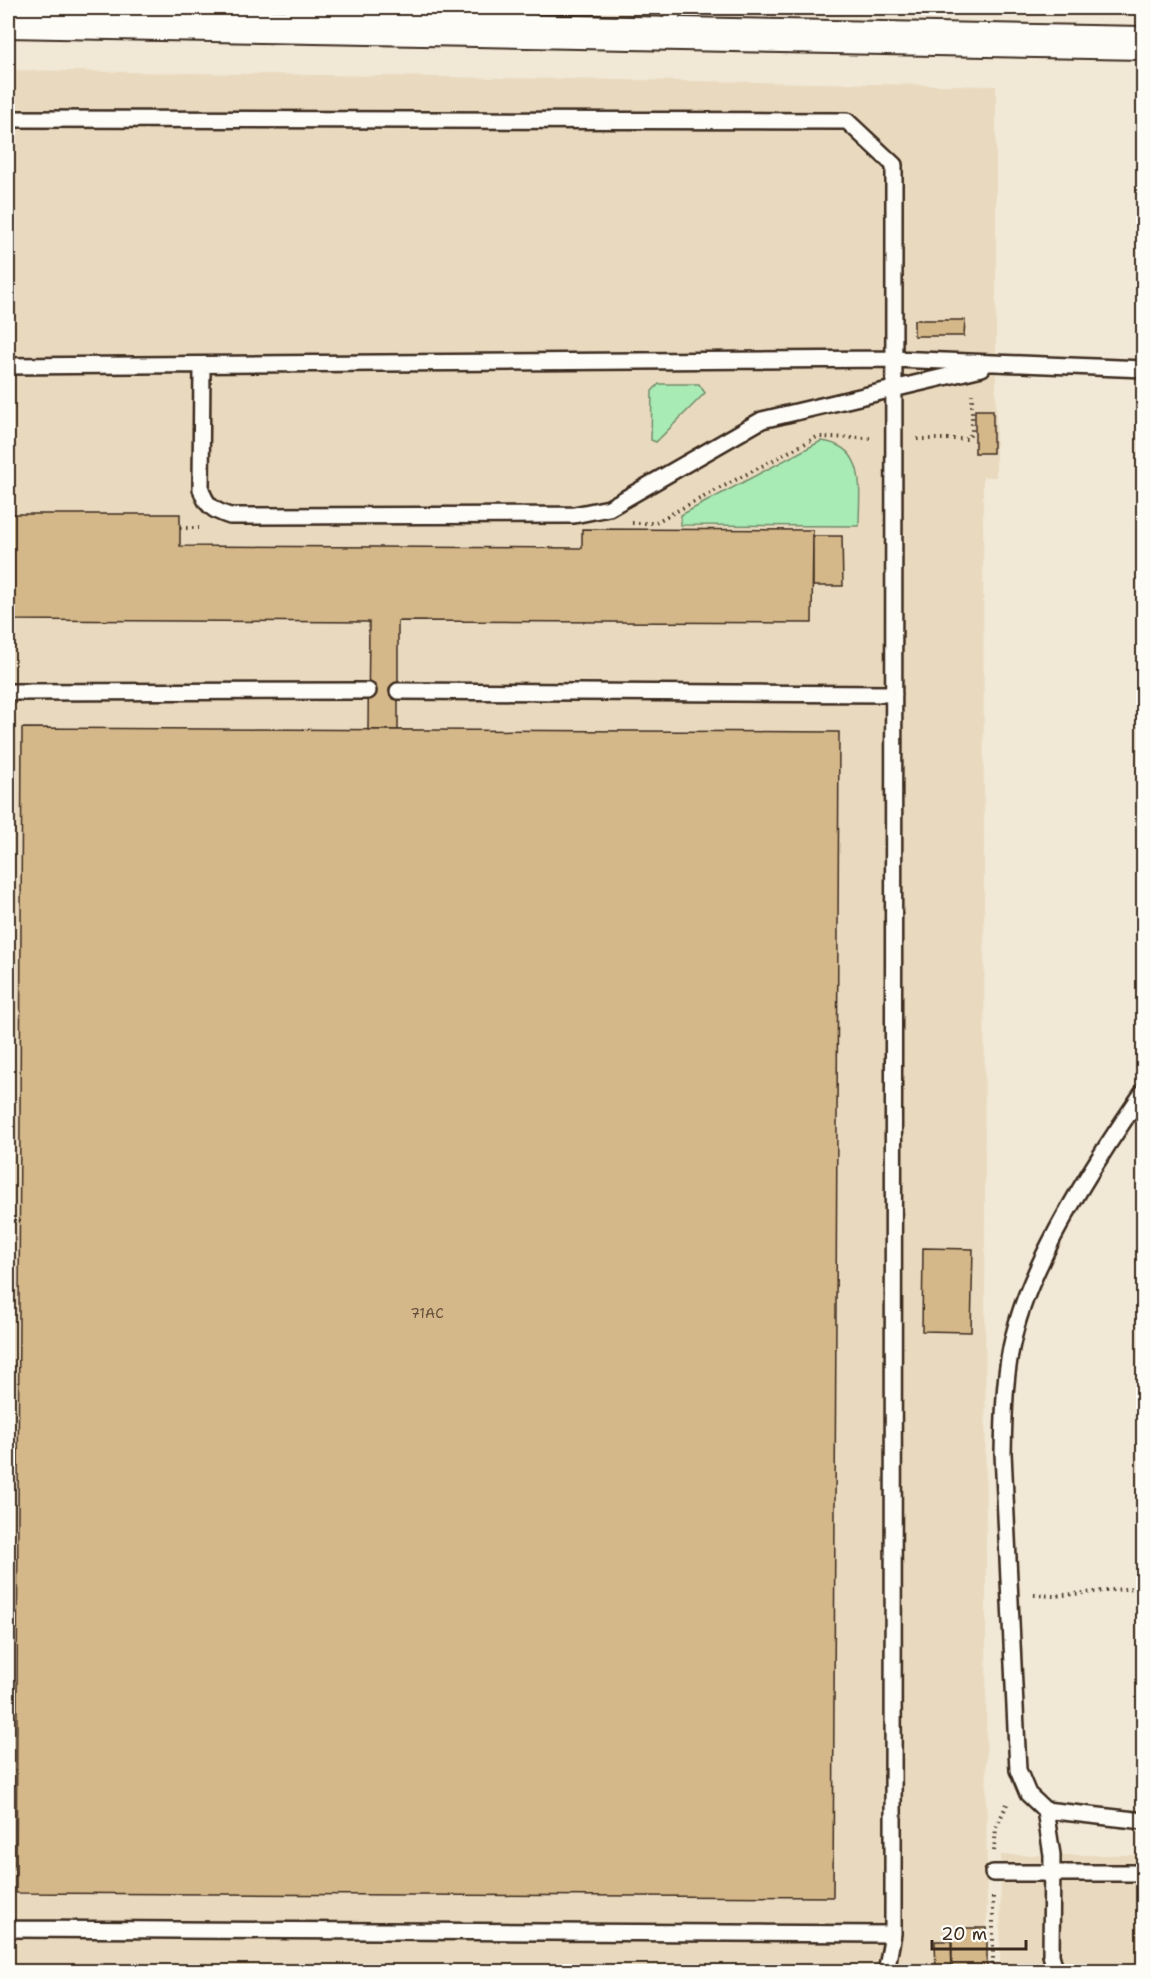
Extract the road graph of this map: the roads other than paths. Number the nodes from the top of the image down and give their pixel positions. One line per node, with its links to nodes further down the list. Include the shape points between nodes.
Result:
1 (261, 17): 2 (street); 3 (street)
2 (8, 21)
3 (672, 21): 4 (street)
4 (1143, 43)
5 (8, 119): 6 (lane, via 846,121 894,165)
6 (894, 358): 7 (lane); 8 (lane); 11 (lane)
7 (202, 365): 9 (lane); 11 (lane, via 201,489 205,502 230,516 574,515 609,508 762,420)
8 (996, 365): 10 (lane); 11 (lane)
9 (8, 366)
10 (1143, 369)
11 (894, 389): 15 (lane)
12 (8, 692): 13 (lane)
13 (368, 692)
14 (398, 692): 15 (lane)
15 (894, 694): 23 (lane)
16 (1143, 1091): 17 (lane, via 1036,1273 1014,1334 1004,1404 1018,1770 1028,1794)
17 (1045, 1810): 18 (lane); 20 (lane)
18 (1143, 1821)
19 (993, 1873): 20 (lane)
20 (1052, 1873): 21 (lane); 25 (lane, via 1051,1955)
21 (1143, 1873)
22 (8, 1926): 23 (lane, via 23,1930)
23 (892, 1934): 24 (lane)
24 (885, 1971)
25 (1056, 1971)

